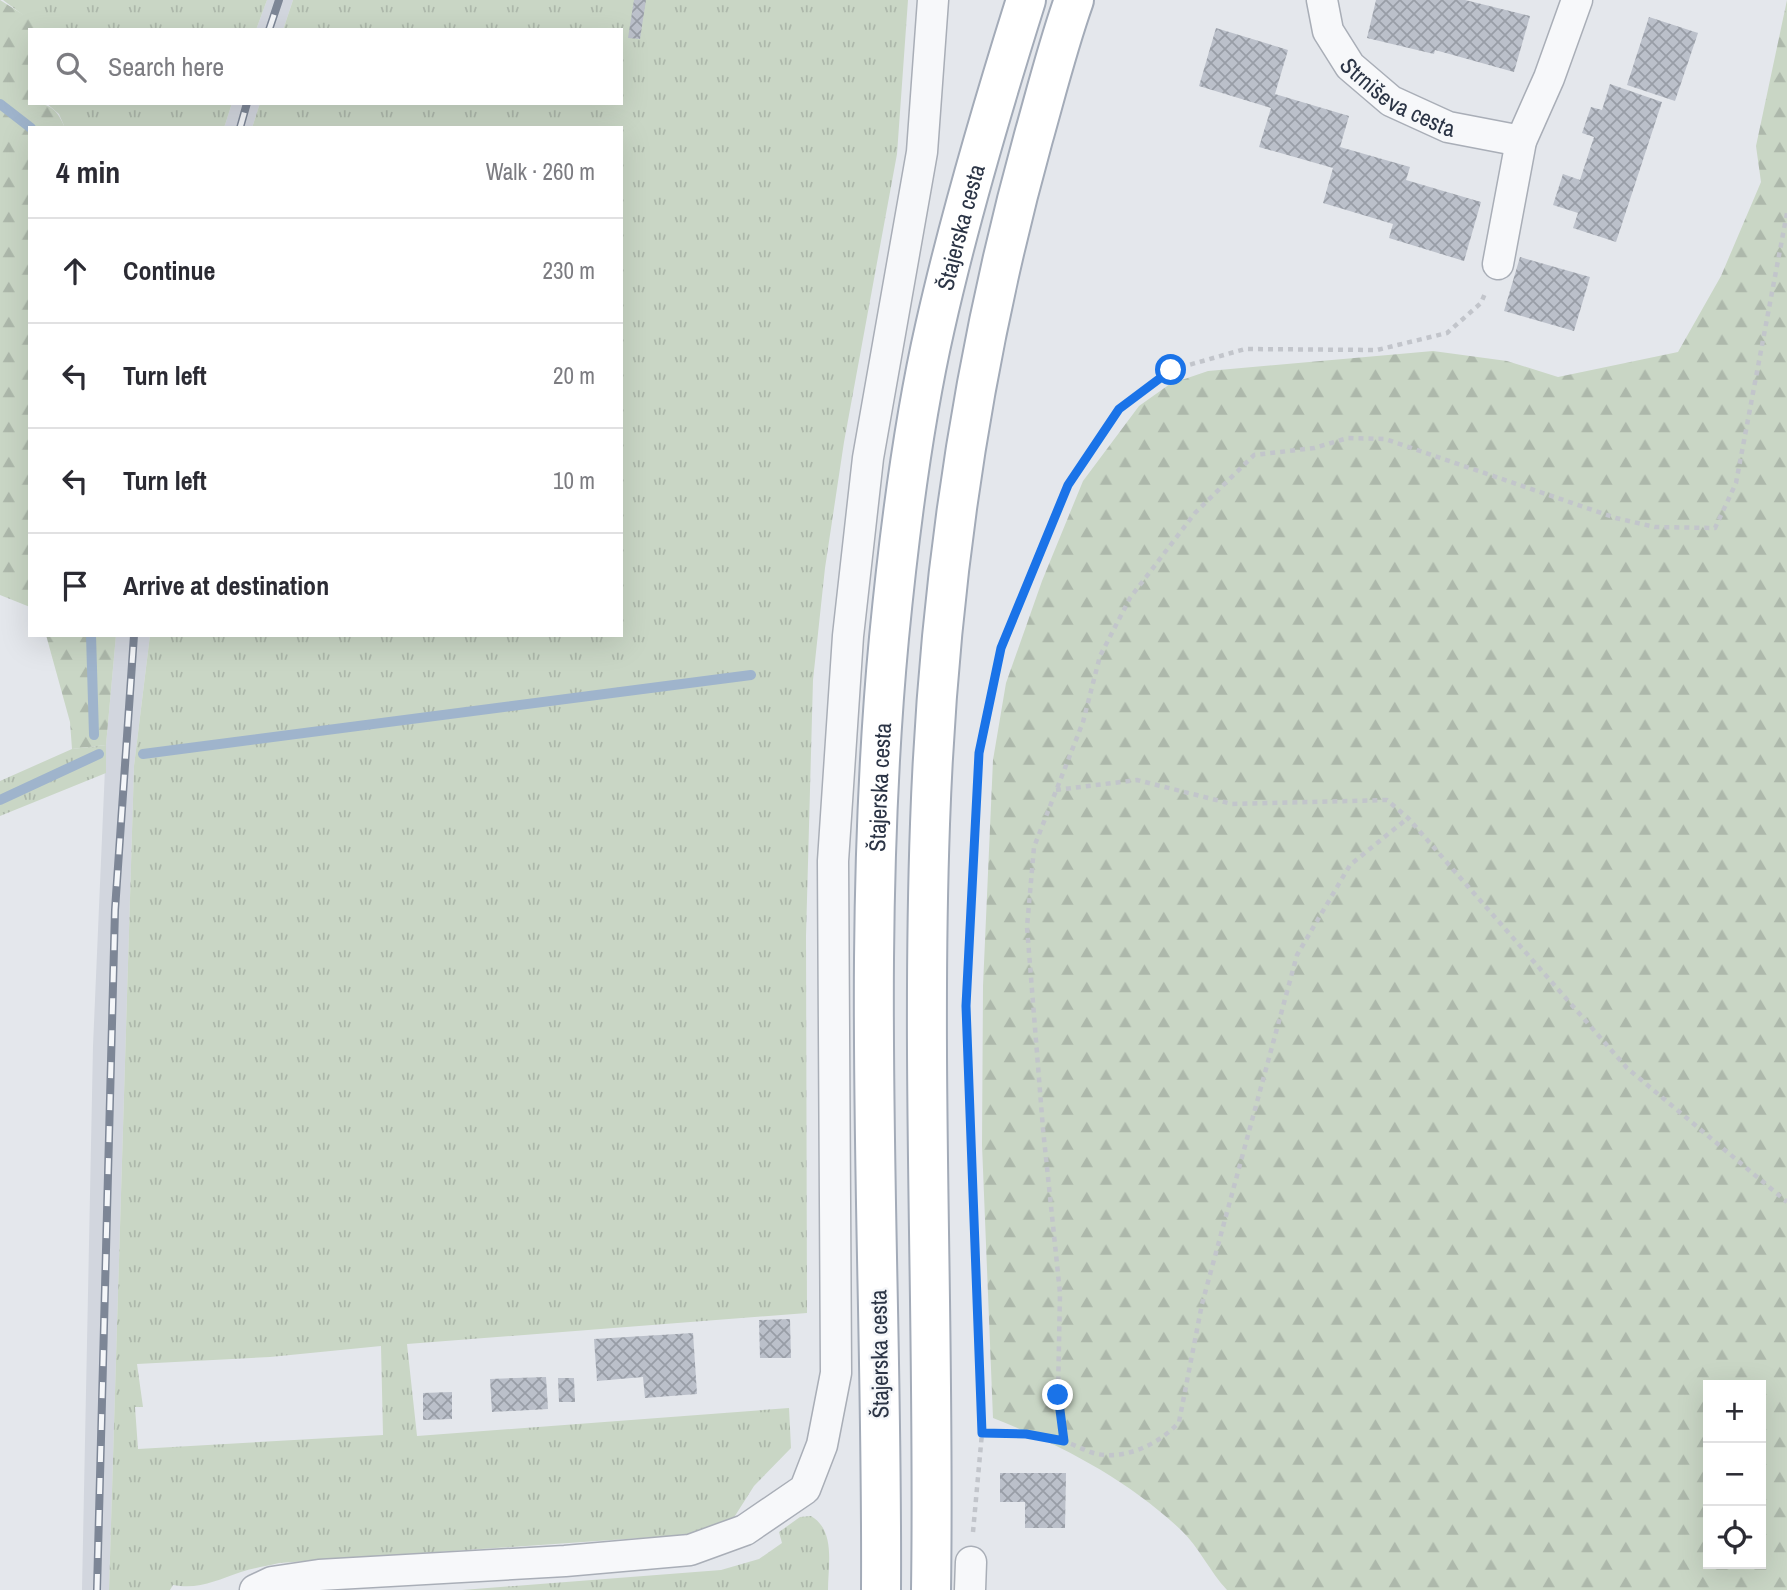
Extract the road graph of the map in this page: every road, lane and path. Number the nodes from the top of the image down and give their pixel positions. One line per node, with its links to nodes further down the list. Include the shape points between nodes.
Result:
1 (933, 0): 15 (street, via 922,152 868,458 848,636 833,861 836,1373 822,1445 805,1489 745,1530 690,1550 319,1575 272,1582)
2 (1026, 0): 16 (main road, Štajerska cesta, via 977,158 934,331 889,638 877,817 873,980)
3 (1074, 0): 17 (main road, Štajerska cesta, via 1010,223 981,352 945,593 929,863 926,1099)
4 (1322, 0): 6 (street, Strniševa cesta, via 1328,31 1350,66 1391,101 1448,127)
5 (1577, 0): 6 (street)
6 (1521, 141): 8 (street)
7 (1787, 213): 9 (path, via 1736,483 1714,528 1655,527 1616,518 1385,439 1348,438 1314,448 1254,455 1195,513 1130,598 1100,656 1083,722)
8 (1497, 264): 12 (path, via 1481,303 1447,333 1377,350 1245,349 1171,370 1119,409 1068,485 1001,648 979,753 966,1006)
9 (1056, 790): 10 (path, via 1137,780 1232,804 1387,800); 13 (path, via 1034,847 1027,927 1060,1293 1058,1395)
10 (1408, 818): 11 (path, via 1627,1068); 13 (path, via 1350,864 1297,955 1202,1304 1179,1422 1167,1436 1133,1452 1100,1454)
11 (1787, 1202)
12 (982, 1433): 13 (path); 14 (path)
13 (1064, 1441)
14 (971, 1576)
15 (255, 1590)
16 (881, 1590)
17 (931, 1590)

